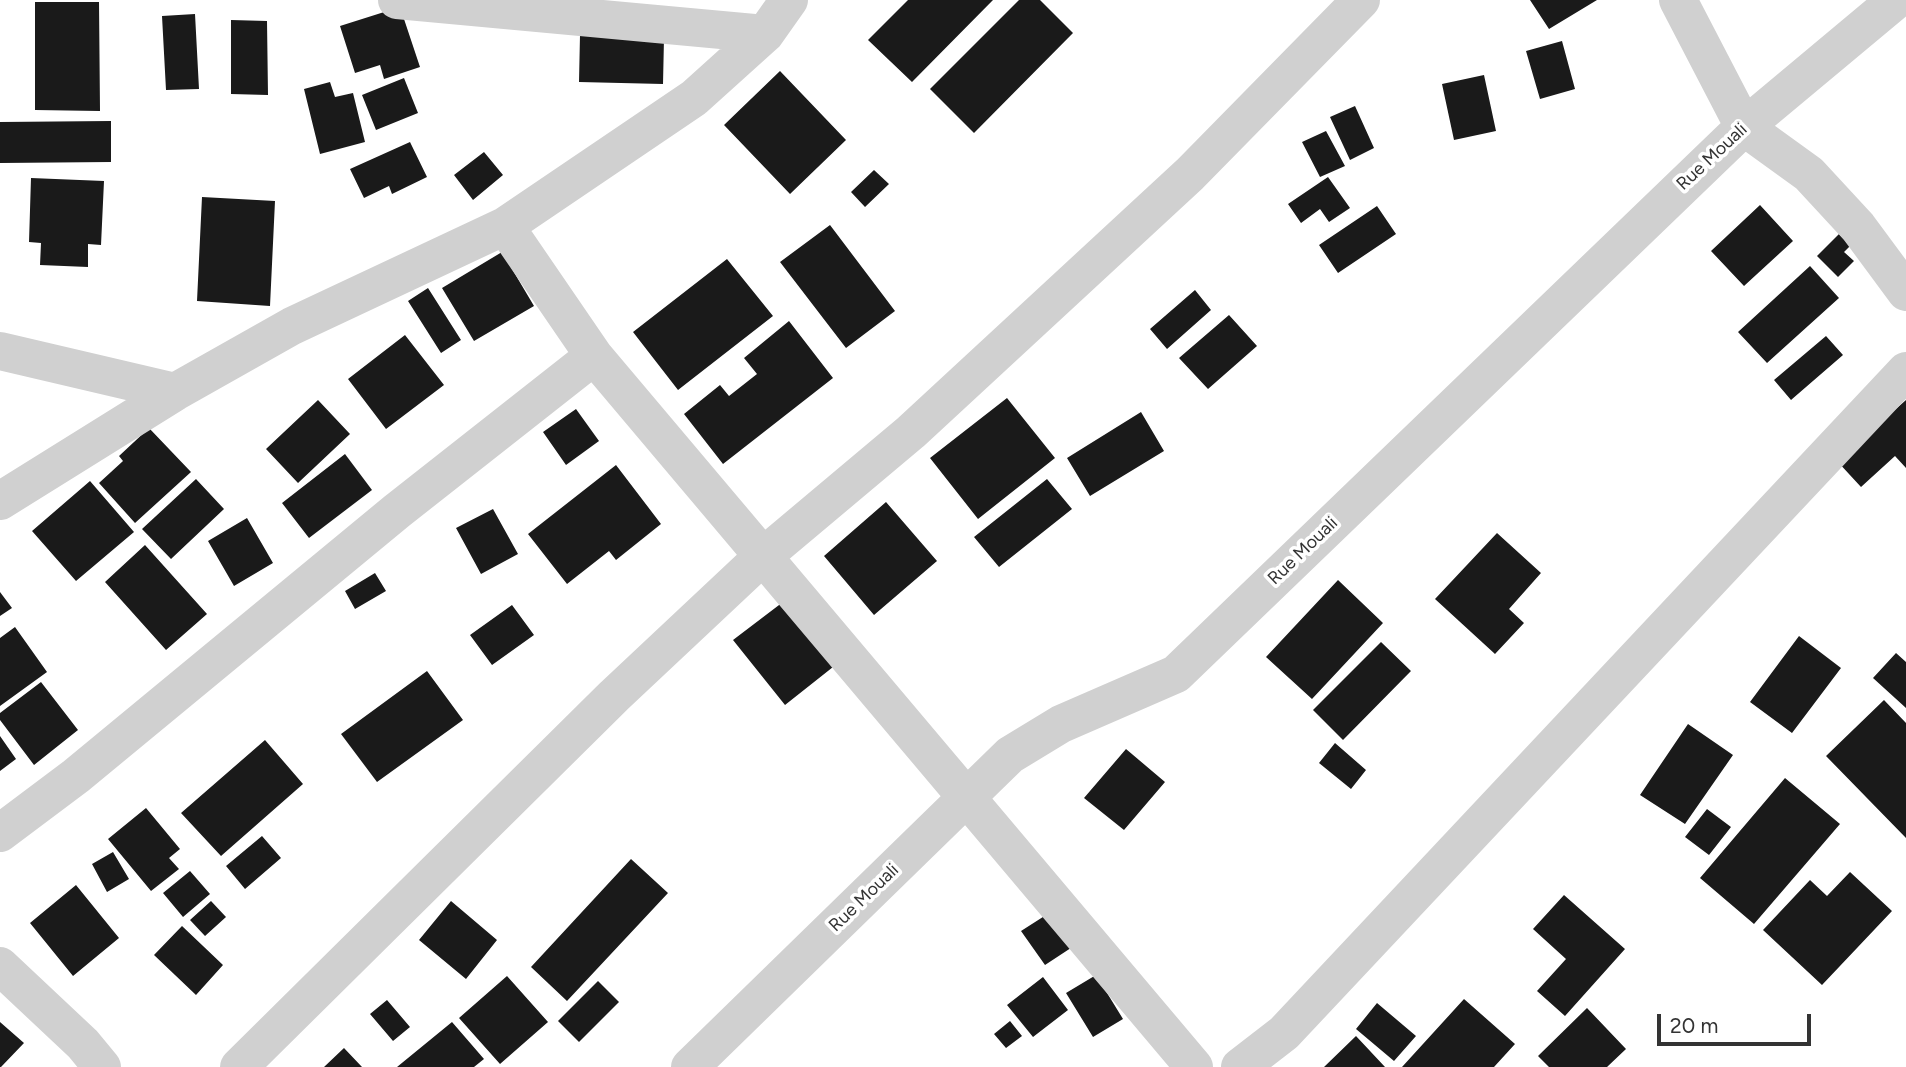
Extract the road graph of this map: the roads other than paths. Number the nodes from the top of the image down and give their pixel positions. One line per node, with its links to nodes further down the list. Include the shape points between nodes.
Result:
1 (397, 0): 6 (street)
2 (789, 0): 6 (street)
3 (1361, 0): 15 (street, via 1190,174 911,432)
4 (1678, 0): 7 (street)
5 (1896, 0): 7 (street, Rue Mouali)
6 (765, 34): 8 (street, via 694,98)
7 (1744, 127): 9 (street, via 1809,174 1858,227); 16 (street, Rue Mouali, via 1176,674 1040,735 1010,755)
8 (505, 226): 11 (street); 13 (street, via 292,326)
9 (1906, 292)
10 (0, 351): 13 (street)
11 (594, 356): 15 (street); 17 (street)
12 (1906, 371): 23 (street, via 1284,1033)
13 (175, 392): 14 (street)
14 (0, 501)
15 (761, 558): 16 (street); 20 (street, via 614,696)
16 (965, 800): 21 (street, Rue Mouali); 22 (street)
17 (0, 833)
18 (0, 966): 19 (street)
19 (102, 1067)
20 (239, 1067)
21 (690, 1067)
22 (1194, 1067)
23 (1240, 1067)

